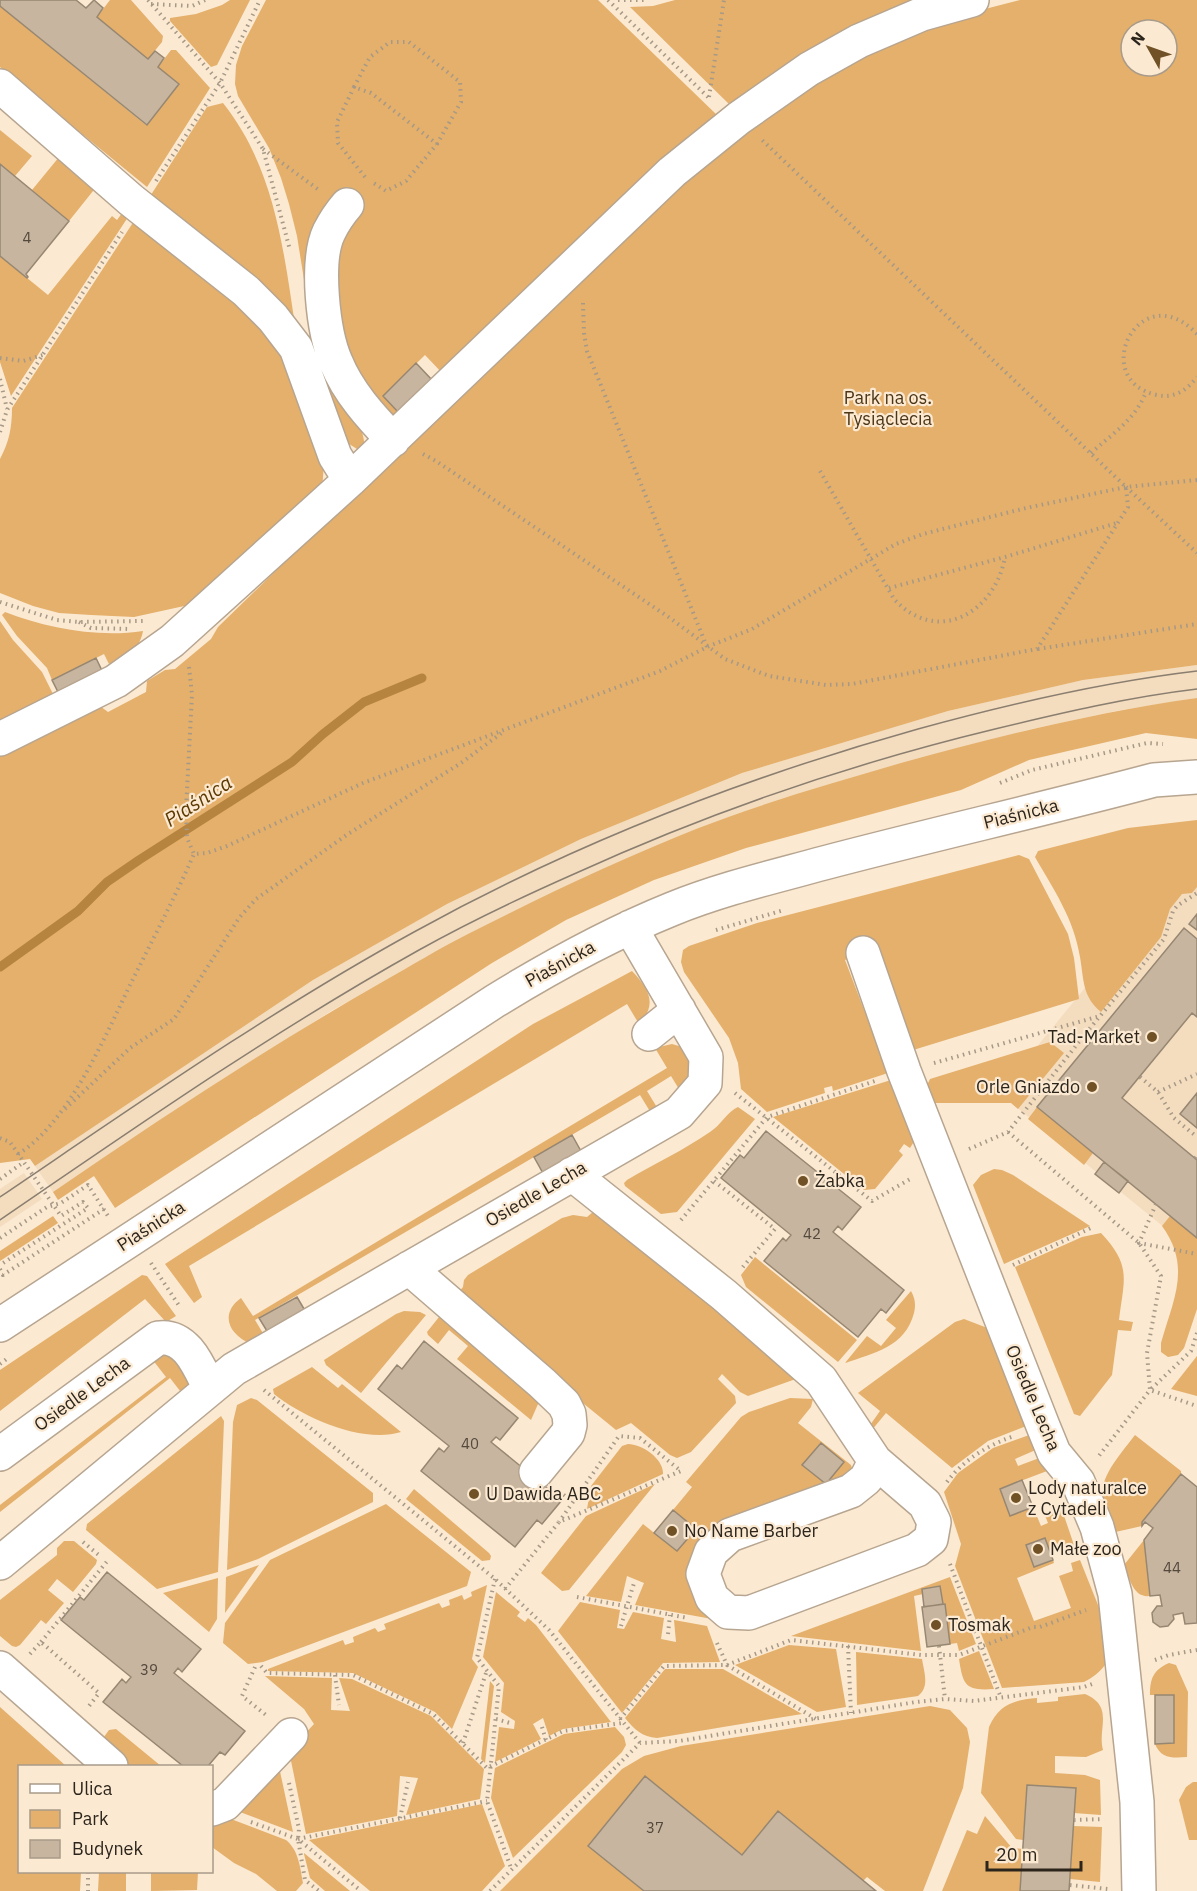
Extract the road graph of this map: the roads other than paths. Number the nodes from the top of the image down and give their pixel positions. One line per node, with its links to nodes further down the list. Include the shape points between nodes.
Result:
1 (972, 0): 4 (street, via 922,14 859,41 726,110 672,172)
2 (0, 86): 5 (street, via 132,200 246,291 273,318 296,348 335,456)
3 (345, 206): 4 (street, via 328,233 321,270 323,314 336,362 363,409)
4 (393, 440): 5 (street)
5 (350, 480): 6 (street, via 164,630 116,681)
6 (0, 739)
7 (1197, 777): 8 (street, Piaśnicka, via 1154,780 870,851 726,890)
8 (630, 927): 10 (street, Osiedle Lecha); 14 (street, Piaśnicka, via 495,1001)
9 (863, 953): 24 (street, Osiedle Lecha, via 904,1071 1042,1426 1054,1453 1078,1482 1097,1527 1115,1594 1137,1802)
10 (679, 1010): 11 (street); 12 (street, Osiedle Lecha, via 706,1057 705,1083 679,1113)
11 (649, 1034)
12 (572, 1174): 13 (street, Osiedle Lecha); 17 (street, via 724,1295 821,1380)
13 (409, 1268): 15 (street, Osiedle Lecha); 18 (street, via 564,1404 569,1414 568,1433)
14 (0, 1325)
15 (222, 1379): 16 (street, Osiedle Lecha, via 196,1361 181,1342 170,1336 158,1338); 19 (street, Osiedle Lecha)
16 (0, 1454)
17 (875, 1461): 17 (street, via 925,1504 934,1522 931,1539 917,1550 749,1613 728,1612 712,1598 703,1574 711,1552 730,1535 851,1491 866,1479)
18 (536, 1472)
19 (0, 1563)
20 (13, 1664): 22 (street)
21 (286, 1741): 23 (street, via 225,1804)
22 (109, 1765)
23 (214, 1808)
24 (1126, 1890)

